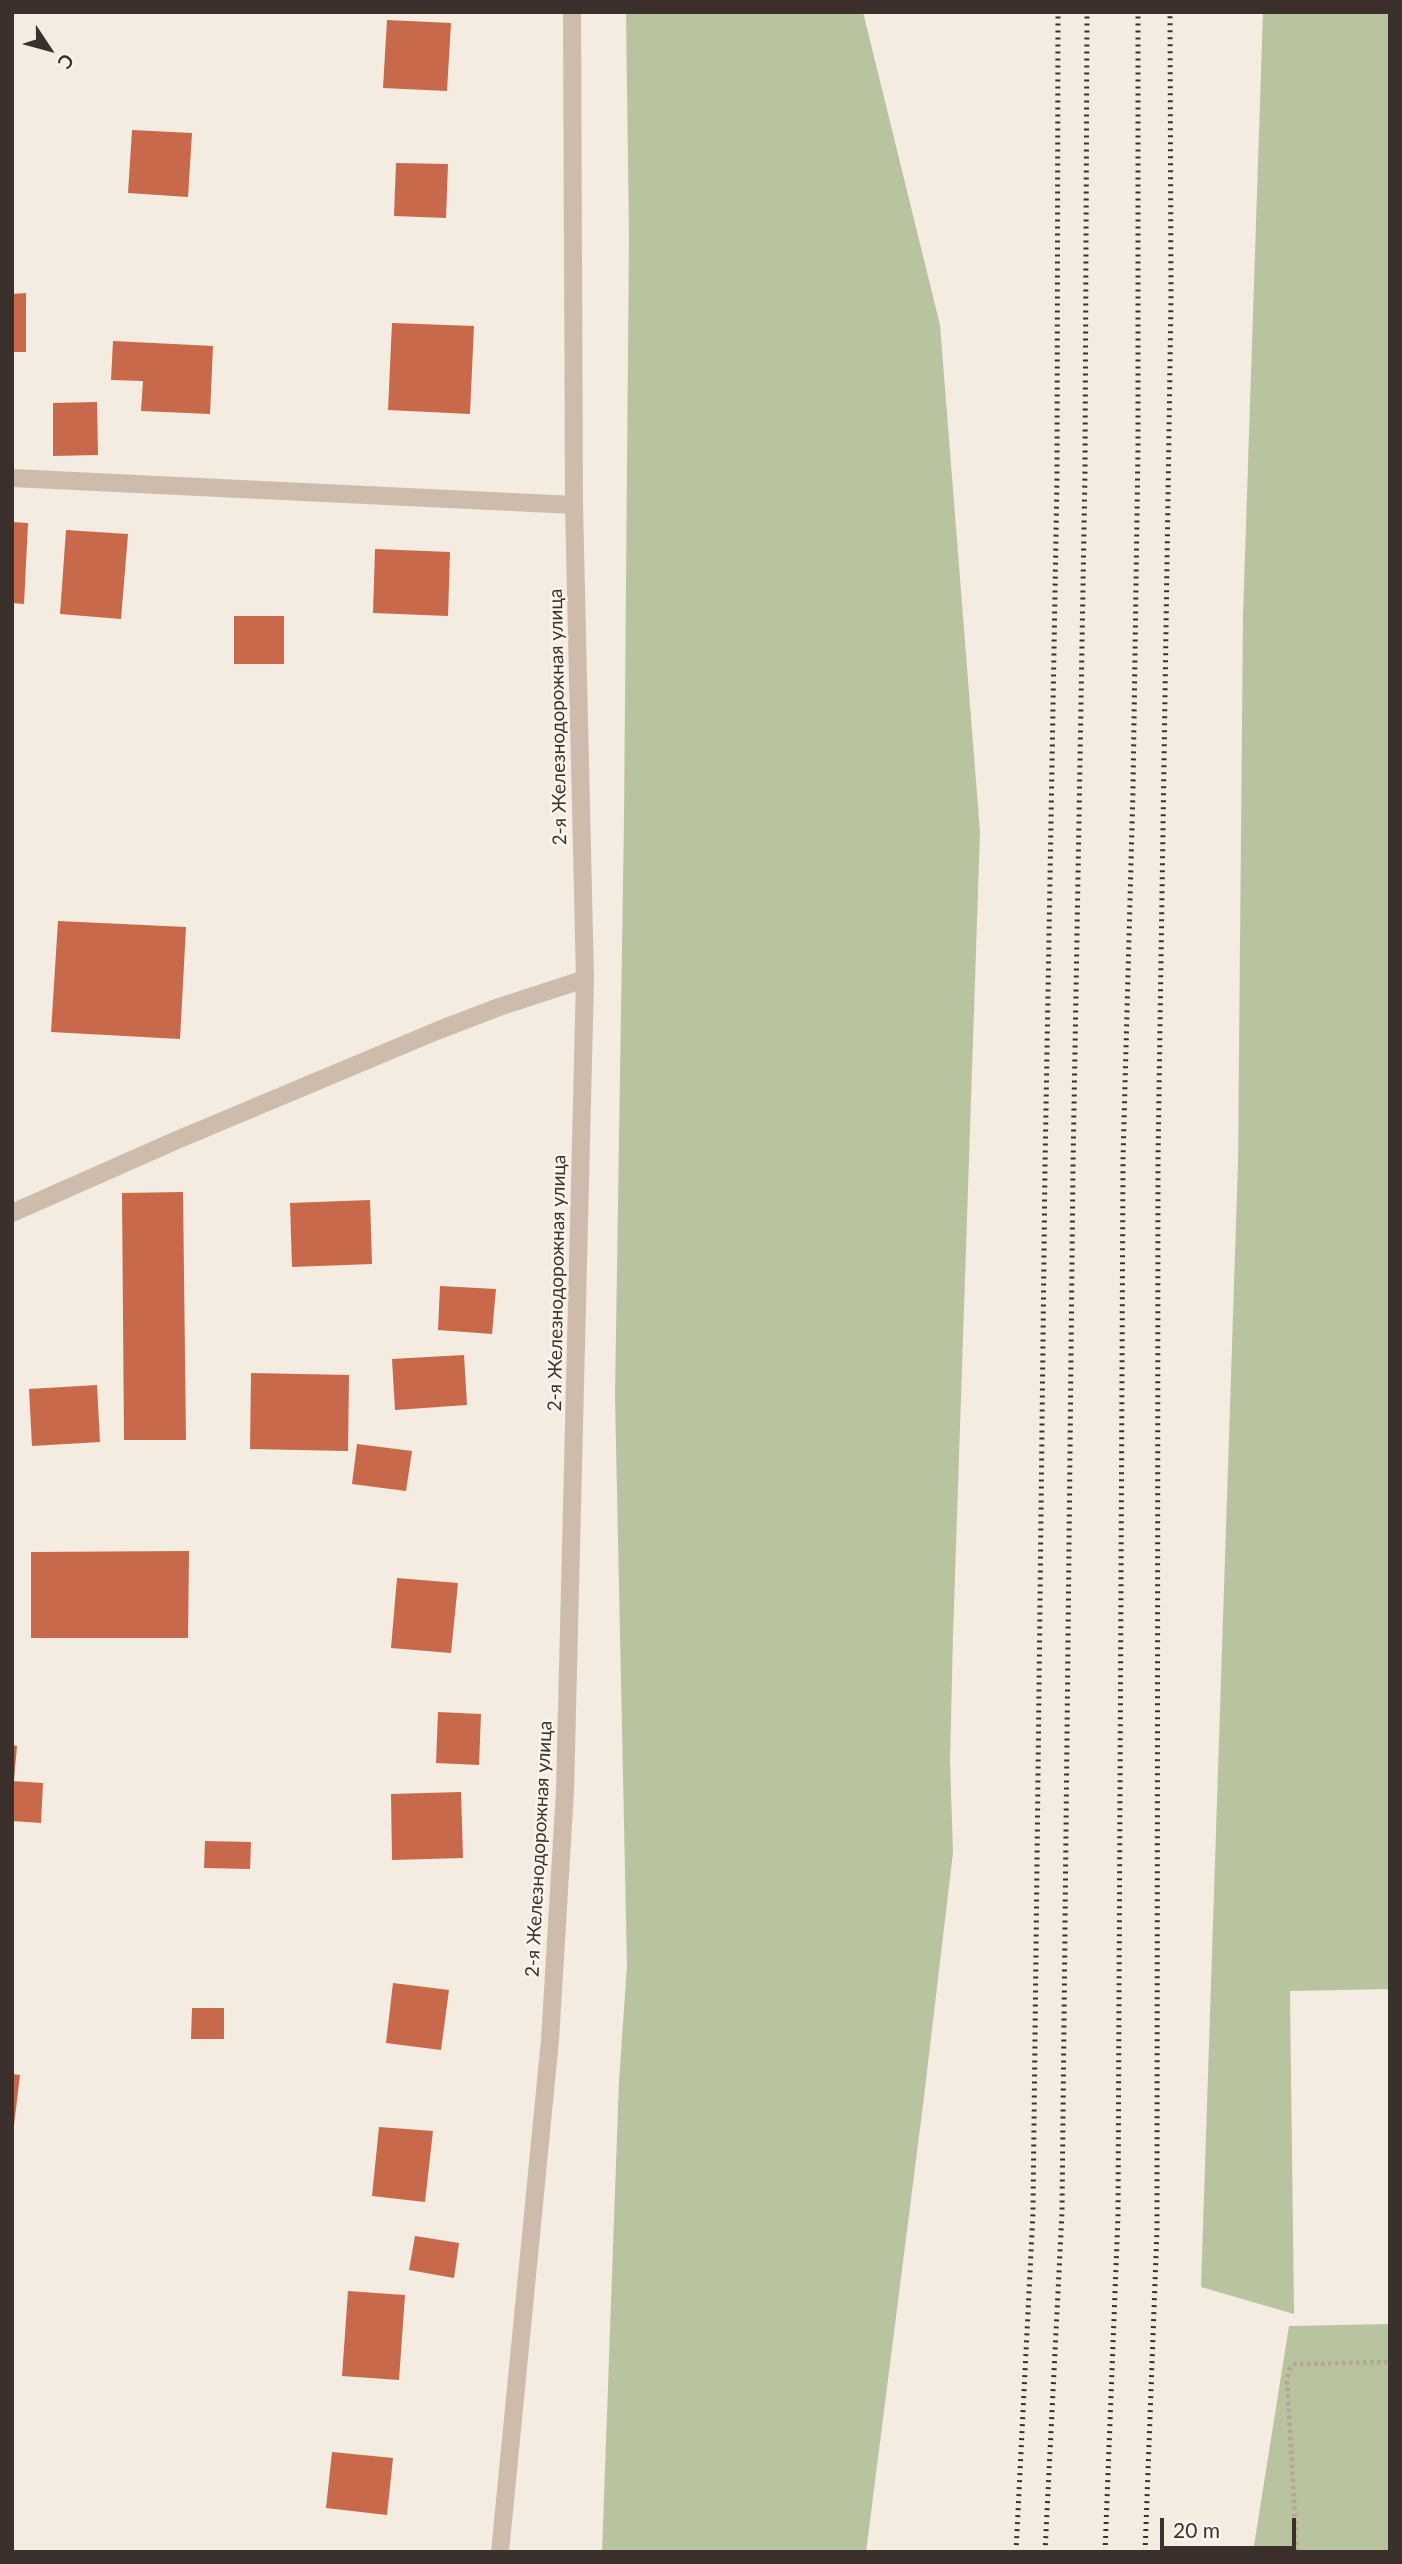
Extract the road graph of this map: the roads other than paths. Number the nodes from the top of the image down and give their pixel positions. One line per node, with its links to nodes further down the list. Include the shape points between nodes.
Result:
1 (572, 12): 3 (street, 2-я Железнодорожная улица)
2 (12, 478): 3 (street)
3 (574, 505): 4 (street, 2-я Железнодорожная улица)
4 (585, 979): 5 (street, via 439,1030); 6 (street, 2-я Железнодорожная улица, via 565,1791 550,2040)
5 (12, 1213)
6 (500, 2552)

